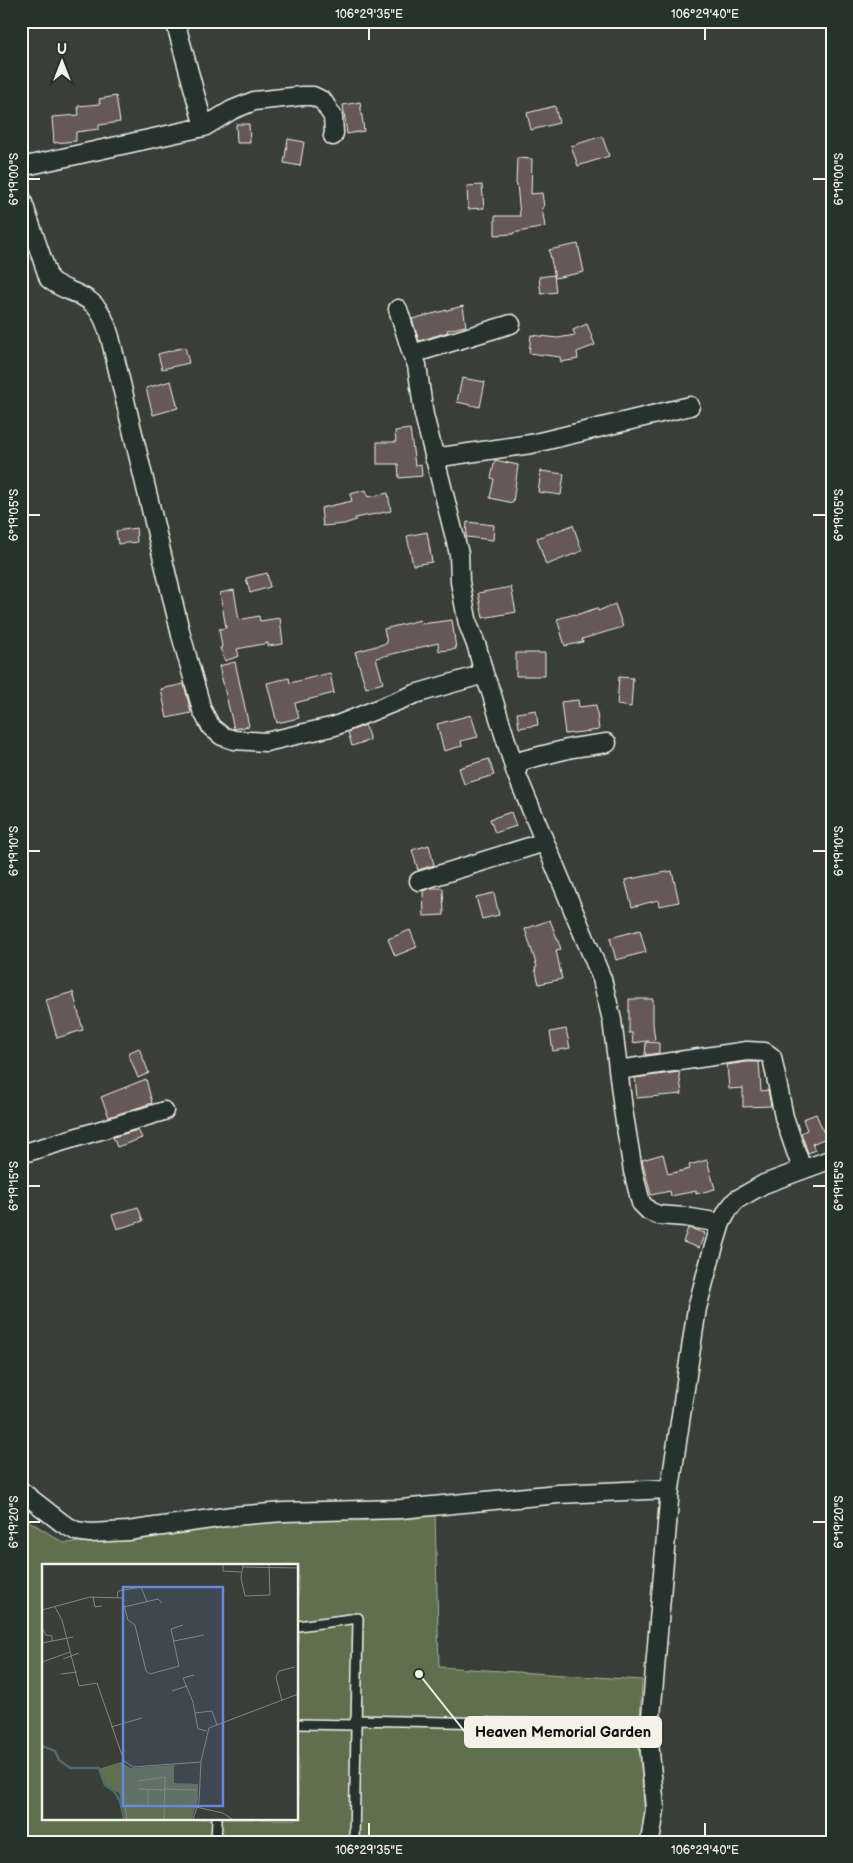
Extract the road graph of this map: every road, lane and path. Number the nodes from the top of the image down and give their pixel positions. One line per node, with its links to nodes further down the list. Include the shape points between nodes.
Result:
1 (175, 21): 2 (street)
2 (204, 127): 3 (street, via 248,103 313,96 324,101 333,117); 4 (street)
3 (333, 136)
4 (21, 167)
5 (21, 197): 11 (street, via 49,279 90,301 104,320 190,668 202,710 211,727 234,740 266,742 335,726 415,694)
6 (398, 309): 8 (street)
7 (511, 324): 8 (street)
8 (412, 354): 10 (street, via 417,365)
9 (690, 406): 10 (street, via 531,444)
10 (434, 458): 11 (street, via 459,554 460,582 468,624)
11 (484, 674): 13 (street)
12 (607, 743): 13 (street, via 524,760)
13 (516, 773): 14 (street)
14 (545, 842): 15 (street); 16 (street, via 602,979 612,1020)
15 (419, 882)
16 (618, 1070): 20 (street, via 747,1051 766,1052 772,1057 782,1109); 21 (street, via 641,1203 649,1212 658,1215)
17 (164, 1111): 18 (street)
18 (21, 1154)
19 (832, 1159): 20 (street)
20 (802, 1169): 21 (street, via 764,1184 736,1200)
21 (721, 1223): 22 (street, via 697,1308)
22 (670, 1489): 23 (street, via 558,1494 380,1511 284,1512 90,1533 76,1531 62,1523); 31 (street, via 649,1741 655,1809)
23 (21, 1490)
24 (299, 1626): 25 (lane, via 358,1618)
25 (355, 1722): 26 (lane); 27 (lane); 30 (lane)
26 (299, 1724)
27 (631, 1726)
28 (217, 1820): 29 (lane)
29 (216, 1842)
30 (354, 1842)
31 (650, 1842)

